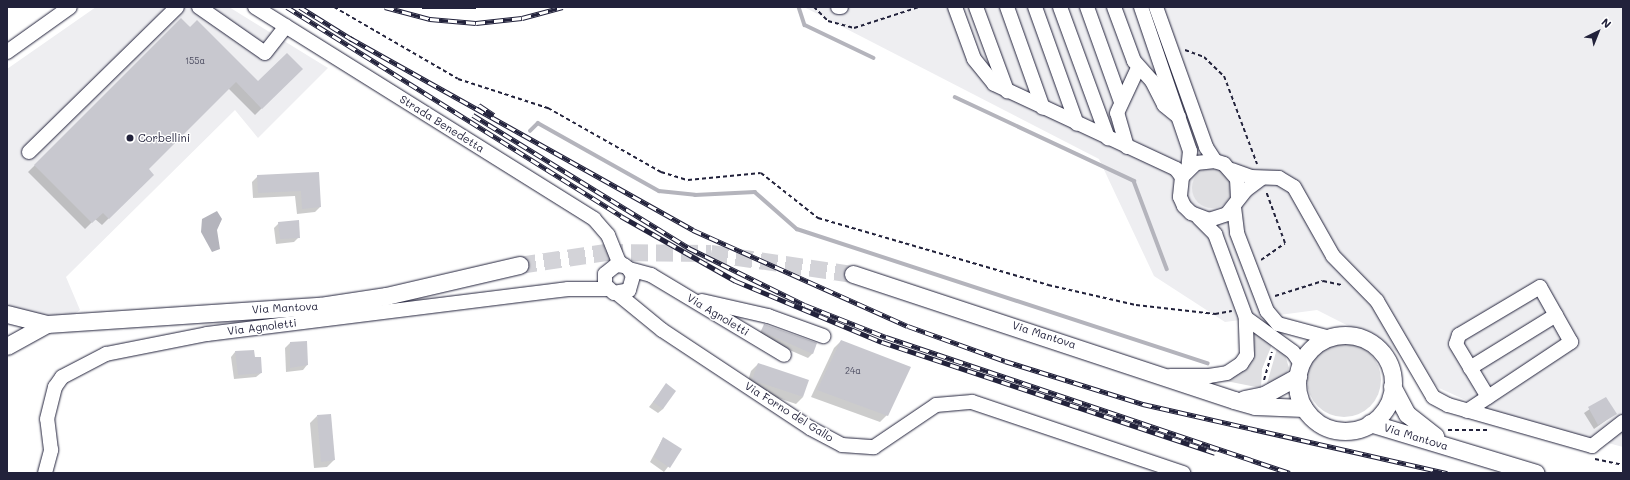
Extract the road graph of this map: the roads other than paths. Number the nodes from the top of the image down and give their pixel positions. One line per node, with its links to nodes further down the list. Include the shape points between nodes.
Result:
1 (70, 7): 17 (street)
2 (177, 7): 26 (street)
3 (199, 7): 15 (street, via 266,53)
4 (255, 7): 15 (street, Strada Benedetta)
5 (955, 7): 16 (street)
6 (965, 7): 16 (street, via 970,24)
7 (976, 7): 19 (street)
8 (1006, 7): 21 (street)
9 (1035, 7): 23 (street)
10 (1060, 7): 24 (street)
11 (1087, 7): 20 (street)
12 (1114, 7): 18 (street)
13 (1141, 7): 22 (street)
14 (1156, 7): 27 (street, via 1206,147)
15 (286, 26): 33 (street, Strada Benedetta, via 594,219 608,235)
16 (969, 47): 19 (street, via 982,74)
17 (7, 52)
18 (1138, 68): 20 (street); 22 (street, via 1152,81 1164,105)
19 (1007, 91): 21 (street)
20 (1121, 102): 25 (street, via 1116,113)
21 (1042, 108): 23 (street)
22 (1179, 117): 29 (street, via 1190,151)
23 (1077, 124): 24 (street)
24 (1108, 138): 25 (street)
25 (1127, 147): 29 (street)
26 (29, 152)
27 (1215, 161): 28 (street); 29 (street, via 1200,162)
28 (1232, 170): 30 (street); 31 (street, via 1238,184)
29 (1185, 173): 32 (street, via 1180,197 1187,209)
30 (1262, 178): 31 (street); 56 (street, via 1279,178 1294,187 1333,256 1377,301 1427,390 1448,405)
31 (1236, 202): 32 (street, via 1218,218); 46 (street, via 1237,233 1262,301 1278,324)
32 (1199, 218): 40 (street, via 1215,234)
33 (614, 254): 35 (street); 37 (street, Strada Benedetta)
34 (519, 265): 43 (main road, Via Mantova, via 354,302)
35 (607, 272): 37 (street); 37 (street, Via Agnoletti, via 616,265); 38 (street, Via Agnoletti, via 592,283)
36 (853, 274): 51 (main road, Via Mantova)
37 (624, 281): 38 (street, Via Agnoletti); 39 (street, Via Agnoletti, via 651,275); 61 (street, Via Forno del Gallo, via 634,305 662,330 810,428 842,445 874,447 936,406 972,402)
38 (568, 289): 60 (street, Via Agnoletti, via 207,334 106,354 62,377 55,387 47,419 51,450)
39 (688, 297): 45 (street, via 768,316); 48 (street, Via Agnoletti)
40 (1245, 313): 50 (street, via 1292,352); 51 (street, via 1247,355 1241,364 1227,373 1209,376)
41 (7, 314): 43 (main road, Via Mantova)
42 (1556, 315): 49 (street); 49 (street, via 1540,287 1459,335 1456,344); 53 (street, via 1571,342)
43 (47, 324): 47 (main road, Via Mantova, via 33,329)
44 (7, 325): 47 (main road, Via Mantova)
45 (823, 336)
46 (1330, 338): 50 (main road, Via Mantova, via 1312,348); 52 (main road, Via Mantova, via 1348,336 1374,345 1388,364)
47 (7, 345)
48 (784, 355)
49 (1470, 368): 53 (street)
50 (1299, 370): 54 (main road, Via Mantova, via 1264,395); 55 (main road)
51 (1165, 376): 54 (main road, Via Mantova)
52 (1392, 386): 58 (main road, Via Mantova, via 1386,408); 59 (main road, Via Mantova, via 1400,404 1417,424)
53 (1488, 397): 56 (street)
54 (1234, 400): 55 (main road, Via Mantova, via 1255,406)
55 (1304, 408): 58 (main road, Via Mantova, via 1329,428 1350,431)
56 (1467, 411): 57 (street, via 1592,446)
57 (1623, 422)
58 (1370, 423): 59 (main road, Via Mantova)
59 (1461, 451): 62 (main road, Via Mantova)
60 (45, 473)
61 (1183, 473)
62 (1536, 473)

